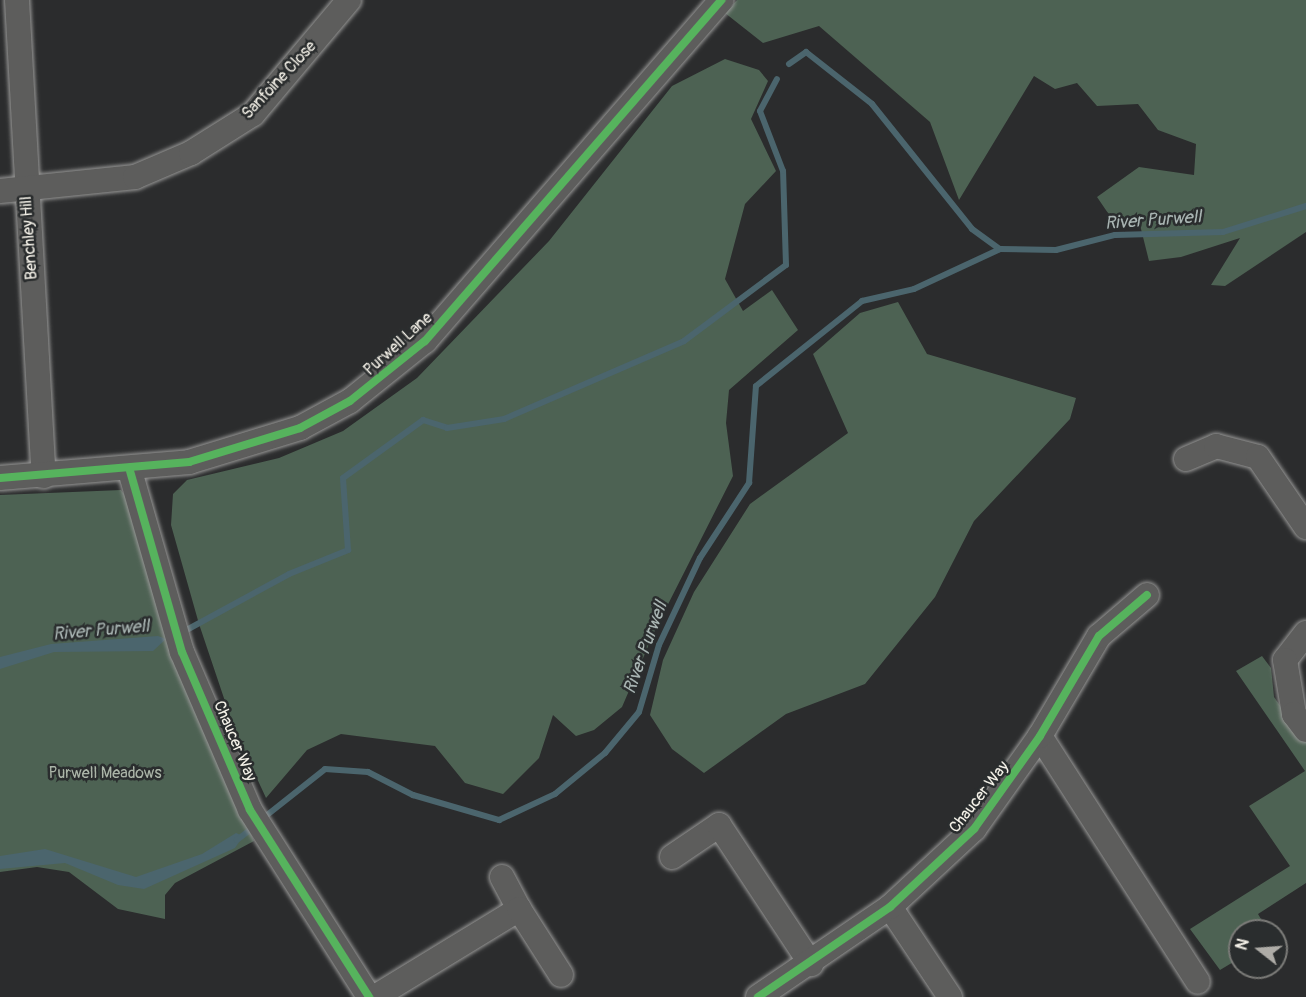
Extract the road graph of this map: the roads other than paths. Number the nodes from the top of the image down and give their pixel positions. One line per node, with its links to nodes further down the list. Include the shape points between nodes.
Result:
1 (17, 0): 4 (street, Benchley Hill)
2 (349, 0): 4 (street, Sanfoine Close, via 253,114 223,135 135,177)
3 (720, 0): 7 (street, Purwell Lane, via 491,268 389,374 300,428 189,462)
4 (26, 189): 5 (street, Sanfoine Close); 8 (street, Benchley Hill)
5 (0, 191)
6 (1186, 459): 10 (street, via 1215,446 1258,457)
7 (130, 471): 8 (street, Purwell Lane); 22 (street, Chaucer Way, via 182,652 256,820)
8 (44, 476): 9 (street, Purwell Lane)
9 (0, 478)
10 (1306, 527)
11 (1147, 595): 14 (street, Chaucer Way, via 1137,598 1099,636)
12 (1306, 633): 13 (street, via 1285,660 1294,714)
13 (1306, 730)
14 (1040, 736): 17 (street, Chaucer Way, via 974,829); 21 (street)
15 (672, 857): 19 (street, via 719,825)
16 (502, 877): 18 (street)
17 (890, 907): 19 (street, Chaucer Way); 25 (street)
18 (519, 909): 20 (street); 23 (street)
19 (812, 964): 24 (street, Chaucer Way)
20 (561, 975)
21 (1198, 982)
22 (369, 997)
23 (375, 997)
24 (758, 997)
25 (950, 997)

